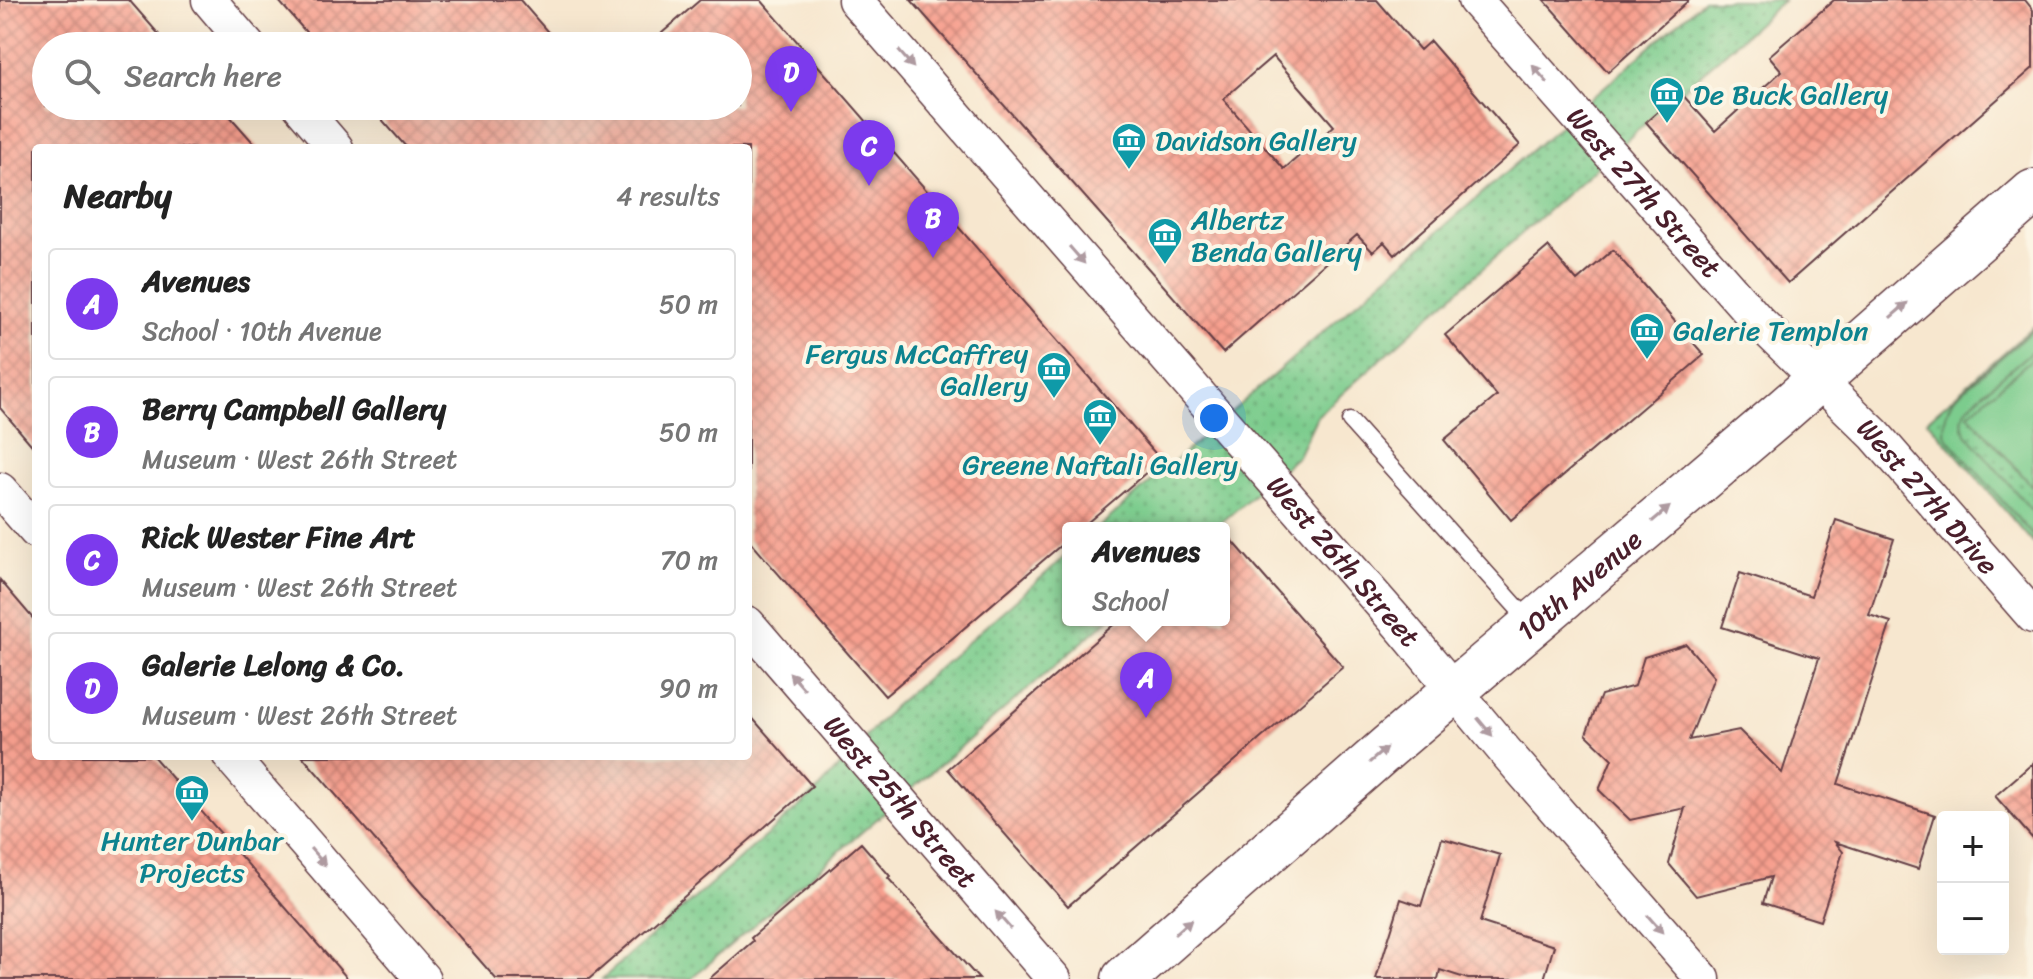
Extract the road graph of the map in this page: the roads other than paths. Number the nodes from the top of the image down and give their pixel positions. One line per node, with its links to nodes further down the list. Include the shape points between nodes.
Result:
1 (209, 0): 4 (street)
2 (855, 0): 15 (street, West 26th Street, one-way to 15)
3 (1475, 0): 8 (street, West 27th Street, one-way to 3, via 1758,321)
4 (236, 32)
5 (312, 120): 6 (street)
6 (333, 144)
7 (2033, 192): 8 (main road, 10th Avenue, one-way to 7)
8 (1819, 379): 12 (street, West 27th Drive, via 1875,435); 13 (main road, 10th Avenue, one-way to 8)
9 (1350, 421): 13 (lane)
10 (0, 490): 11 (street)
11 (32, 526)
12 (2033, 616)
13 (1532, 623): 15 (main road, 10th Avenue)
14 (752, 629): 18 (street, West 25th Street, one-way to 14)
15 (1454, 691): 19 (main road, 10th Avenue, one-way to 15); 20 (street, West 26th Street, one-way to 20)
16 (233, 760): 17 (street, one-way to 17)
17 (423, 979)
18 (1054, 979)
19 (1124, 979)
20 (1703, 979)

